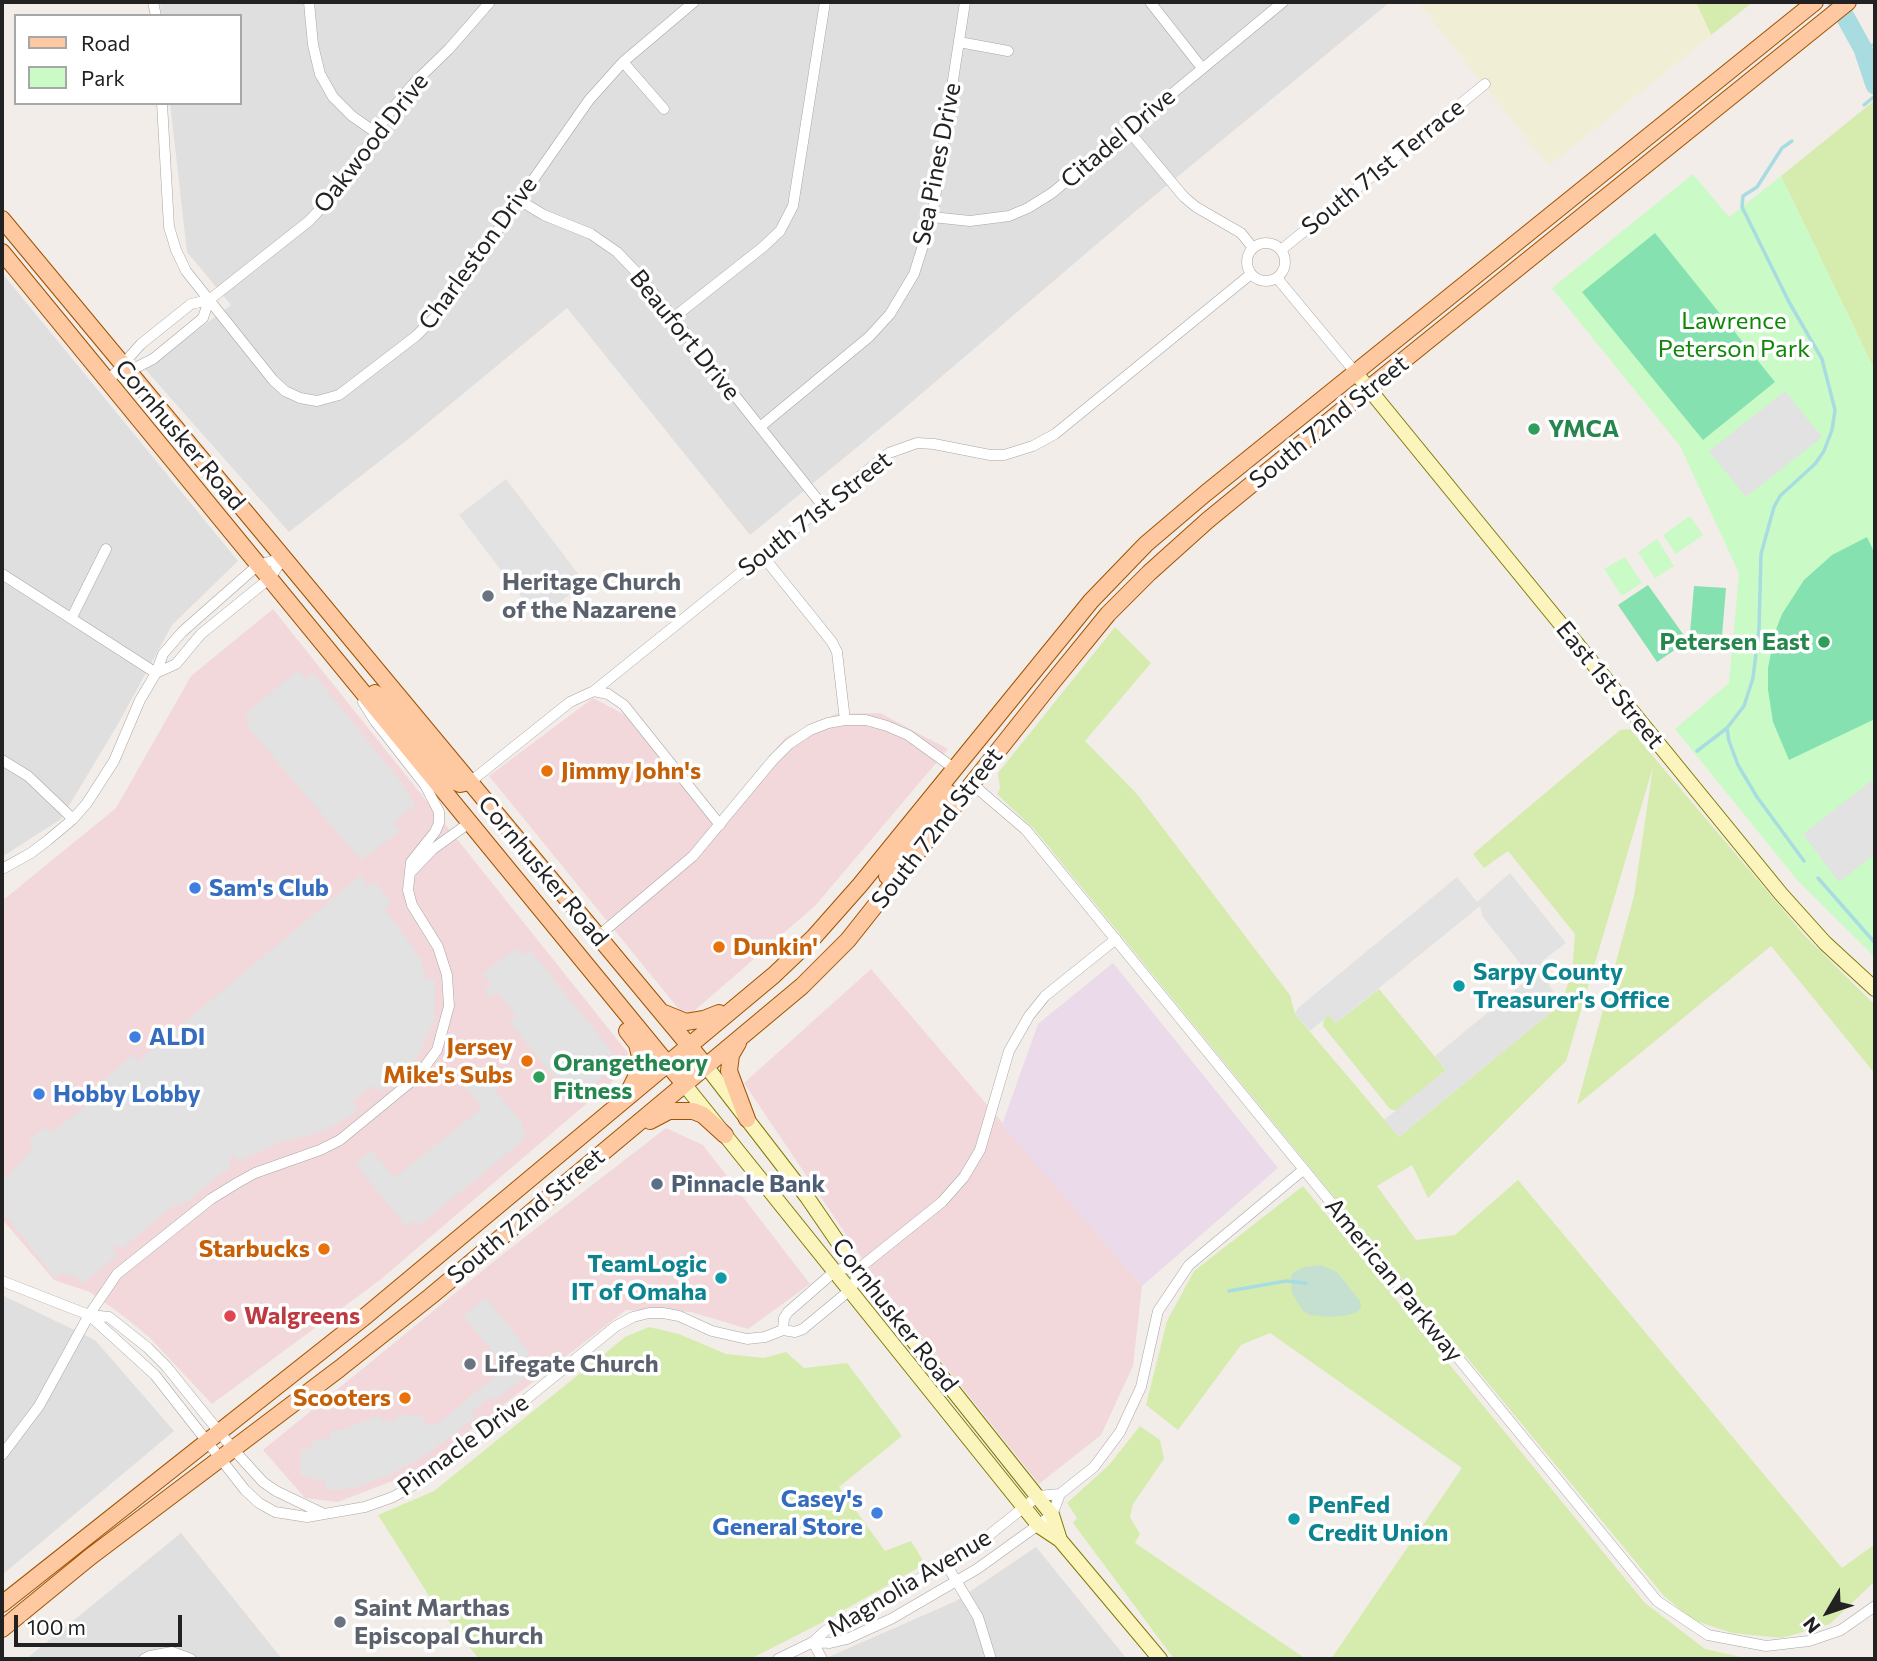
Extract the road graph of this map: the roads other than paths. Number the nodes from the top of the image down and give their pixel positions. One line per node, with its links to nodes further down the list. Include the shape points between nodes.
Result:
1 (309, 2): 18 (street, via 320,74 333,97)
2 (491, 2): 18 (street, Oakwood Drive, via 414,83)
3 (694, 2): 12 (street, Charleston Drive)
4 (825, 2): 28 (street, via 793,206 780,231)
5 (965, 2): 10 (street, Sea Pines Drive)
6 (1150, 2): 13 (street)
7 (1283, 2): 13 (street, Citadel Drive)
8 (1815, 2): 30 (main road, South 72nd Street)
9 (1847, 2): 32 (main road, South 72nd Street)
10 (960, 41): 11 (street); 20 (street, Sea Pines Drive)
11 (1008, 51)
12 (623, 62): 16 (street); 19 (street, Charleston Drive, via 589,100)
13 (1202, 68): 17 (street, Citadel Drive)
14 (1485, 84): 23 (street, South 71st Terrace)
15 (162, 105): 27 (street, Charleston Drive, via 169,227 186,271)
16 (664, 109)
17 (1128, 130): 20 (street, Citadel Drive, via 1028,208 1009,216 970,221); 22 (street, via 1184,197 1241,233)
18 (375, 132): 27 (street, Oakwood Drive, via 339,189 309,221)
19 (519, 200): 27 (street, Charleston Drive, via 442,310 339,396 317,401 285,391); 28 (street, Beaufort Drive, via 591,234 617,252)
20 (932, 216): 33 (street, Sea Pines Drive, via 914,274 890,314 839,363)
21 (2, 219): 29 (main road, Cornhusker Road)
22 (1253, 248): 23 (street, via 1268,243); 25 (street, via 1247,259)
23 (1281, 250): 26 (street, via 1285,263)
24 (2, 251): 31 (main road, Cornhusker Road)
25 (1251, 274): 26 (street, via 1266,281); 34 (street, South 71st Street, via 1044,441 1020,451 990,455 934,444 902,447)
26 (1277, 278): 30 (street)
27 (209, 300): 29 (street, Oakwood Drive, via 191,303 141,344); 29 (street, Oakwood Drive, via 203,318 153,359)
28 (673, 318): 33 (street, Beaufort Drive)
29 (125, 369): 31 (street, Oakwood Drive); 37 (main road, Cornhusker Road)
30 (1355, 372): 32 (main road, East 1st Street); 43 (main road, South 72nd Street, via 1146,544)
31 (108, 381): 38 (main road, Cornhusker Road)
32 (1368, 389): 50 (main road, South 72nd Street, via 1199,528 1131,591); 59 (main road, East 1st Street, via 1788,901)
33 (760, 427): 34 (street, Beaufort Drive)
34 (822, 505): 36 (street, South 71st Street)
35 (106, 549): 41 (street)
36 (762, 555): 45 (street, South 71st Street); 46 (street, via 832,642)
37 (283, 558): 38 (street); 40 (street); 49 (main road, Cornhusker Road)
38 (258, 565): 40 (main road, Cornhusker Road); 44 (street, via 181,632 163,654)
39 (2, 574): 41 (street)
40 (270, 578): 42 (main road, Cornhusker Road); 44 (street, via 201,635 176,664)
41 (72, 617): 44 (street)
42 (330, 649): 49 (main road, via 391,708 451,780); 52 (main road, Cornhusker Road); 55 (street, via 375,721 435,802 437,828 416,853)
43 (1044, 658): 48 (main road, South 72nd Street); 50 (main road, via 1026,693 970,768 967,778)
44 (156, 673): 51 (street, via 102,783)
45 (594, 691): 49 (street, South 71st Street, via 570,702); 53 (street, via 624,705)
46 (845, 720): 48 (street, via 866,720 908,735); 53 (street, via 810,730 789,744)
47 (2, 760): 51 (street, via 28,776)
48 (955, 769): 56 (main road, via 951,791 898,859); 61 (main road, South 72nd Street, via 839,910)
49 (470, 782): 57 (main road, Cornhusker Road)
50 (971, 783): 56 (main road, South 72nd Street); 58 (street, American Parkway, via 1026,830)
51 (72, 819): 54 (street, via 31,853)
52 (469, 823): 55 (street); 64 (main road, Cornhusker Road); 67 (main road, via 492,866 637,1044 640,1069)
53 (720, 825): 57 (street, via 694,856)
54 (2, 869)
55 (410, 873): 76 (street, via 409,900 438,947 449,990 441,1040 426,1068 340,1140 255,1173 211,1199 117,1274)
56 (870, 913): 62 (main road, South 72nd Street, via 825,964)
57 (597, 937): 60 (main road, Cornhusker Road)
58 (1116, 939): 71 (street, American Parkway); 72 (street, via 1045,996 1029,1016 1009,1051 980,1150 964,1177 942,1202)
59 (1875, 989)
60 (654, 1004): 61 (main road, via 687,1022); 63 (main road, Cornhusker Road)
61 (737, 1005): 63 (main road, South 72nd Street)
62 (741, 1038): 65 (main road, South 72nd Street); 68 (main road, via 731,1055 729,1071)
63 (688, 1045): 64 (main road, South 72nd Street); 65 (main road, Cornhusker Road)
64 (667, 1063): 66 (main road, Cornhusker Road); 67 (main road, South 72nd Street)
65 (706, 1066): 66 (main road, South 72nd Street); 68 (main road, Cornhusker Road)
66 (684, 1084): 69 (main road, South 72nd Street); 70 (main road, Cornhusker Road)
67 (623, 1100): 78 (main road, South 72nd Street)
68 (747, 1119): 72 (main road, Cornhusker Road)
69 (623, 1135): 70 (main road, via 668,1111 685,1110 703,1115); 79 (main road, South 72nd Street, via 452,1279)
70 (725, 1135): 73 (main road, Cornhusker Road)
71 (1303, 1170): 81 (street, via 1189,1265 1158,1311 1141,1387 1120,1432 1094,1466); 91 (street, American Parkway, via 1657,1601 1708,1635 1766,1646 1809,1641 1841,1630)
72 (857, 1270): 73 (street); 75 (street); 82 (main road, Cornhusker Road)
73 (835, 1271): 75 (main road, Cornhusker Road); 77 (street, via 788,1312)
74 (2, 1281): 76 (street)
75 (850, 1290): 77 (street, Pinnacle Drive, via 803,1329); 83 (main road, Cornhusker Road)
76 (89, 1315): 78 (street, via 109,1317 148,1348); 80 (street, via 39,1406)
77 (783, 1330): 84 (street, Pinnacle Drive, via 747,1339 712,1331 679,1316 649,1312 633,1317 419,1482 365,1507)
78 (213, 1437): 79 (street, Pinnacle Drive); 79 (street, Pinnacle Drive); 90 (main road, South 72nd Street)
79 (227, 1454): 84 (street, Pinnacle Drive, via 276,1491); 84 (street, Pinnacle Drive, via 245,1490 259,1503 275,1512 307,1517); 92 (main road, South 72nd Street)
80 (2, 1455)
81 (1060, 1494): 82 (street); 85 (street)
82 (1038, 1496): 83 (street, Magnolia Avenue); 85 (main road, Cornhusker Road)
83 (1024, 1507): 86 (main road, Cornhusker Road); 88 (street, Magnolia Avenue)
84 (323, 1514)
85 (1052, 1515): 86 (street, Magnolia Avenue); 87 (main road, Cornhusker Road)
86 (1039, 1525): 87 (main road, Cornhusker Road); 89 (street, Magnolia Avenue)
87 (1060, 1540): 99 (main road, Cornhusker Road)
88 (946, 1564): 89 (street); 93 (street, Magnolia Avenue)
89 (957, 1581): 93 (street, Magnolia Avenue, via 848,1639); 98 (street, via 978,1617)
90 (2, 1604)
91 (1875, 1606)
92 (2, 1629)
93 (813, 1642): 96 (street, Magnolia Avenue); 97 (street)
94 (144, 1659): 95 (street, via 172,1652)
95 (191, 1659)
96 (778, 1659)
97 (822, 1659)
98 (991, 1659)
99 (1160, 1659)

